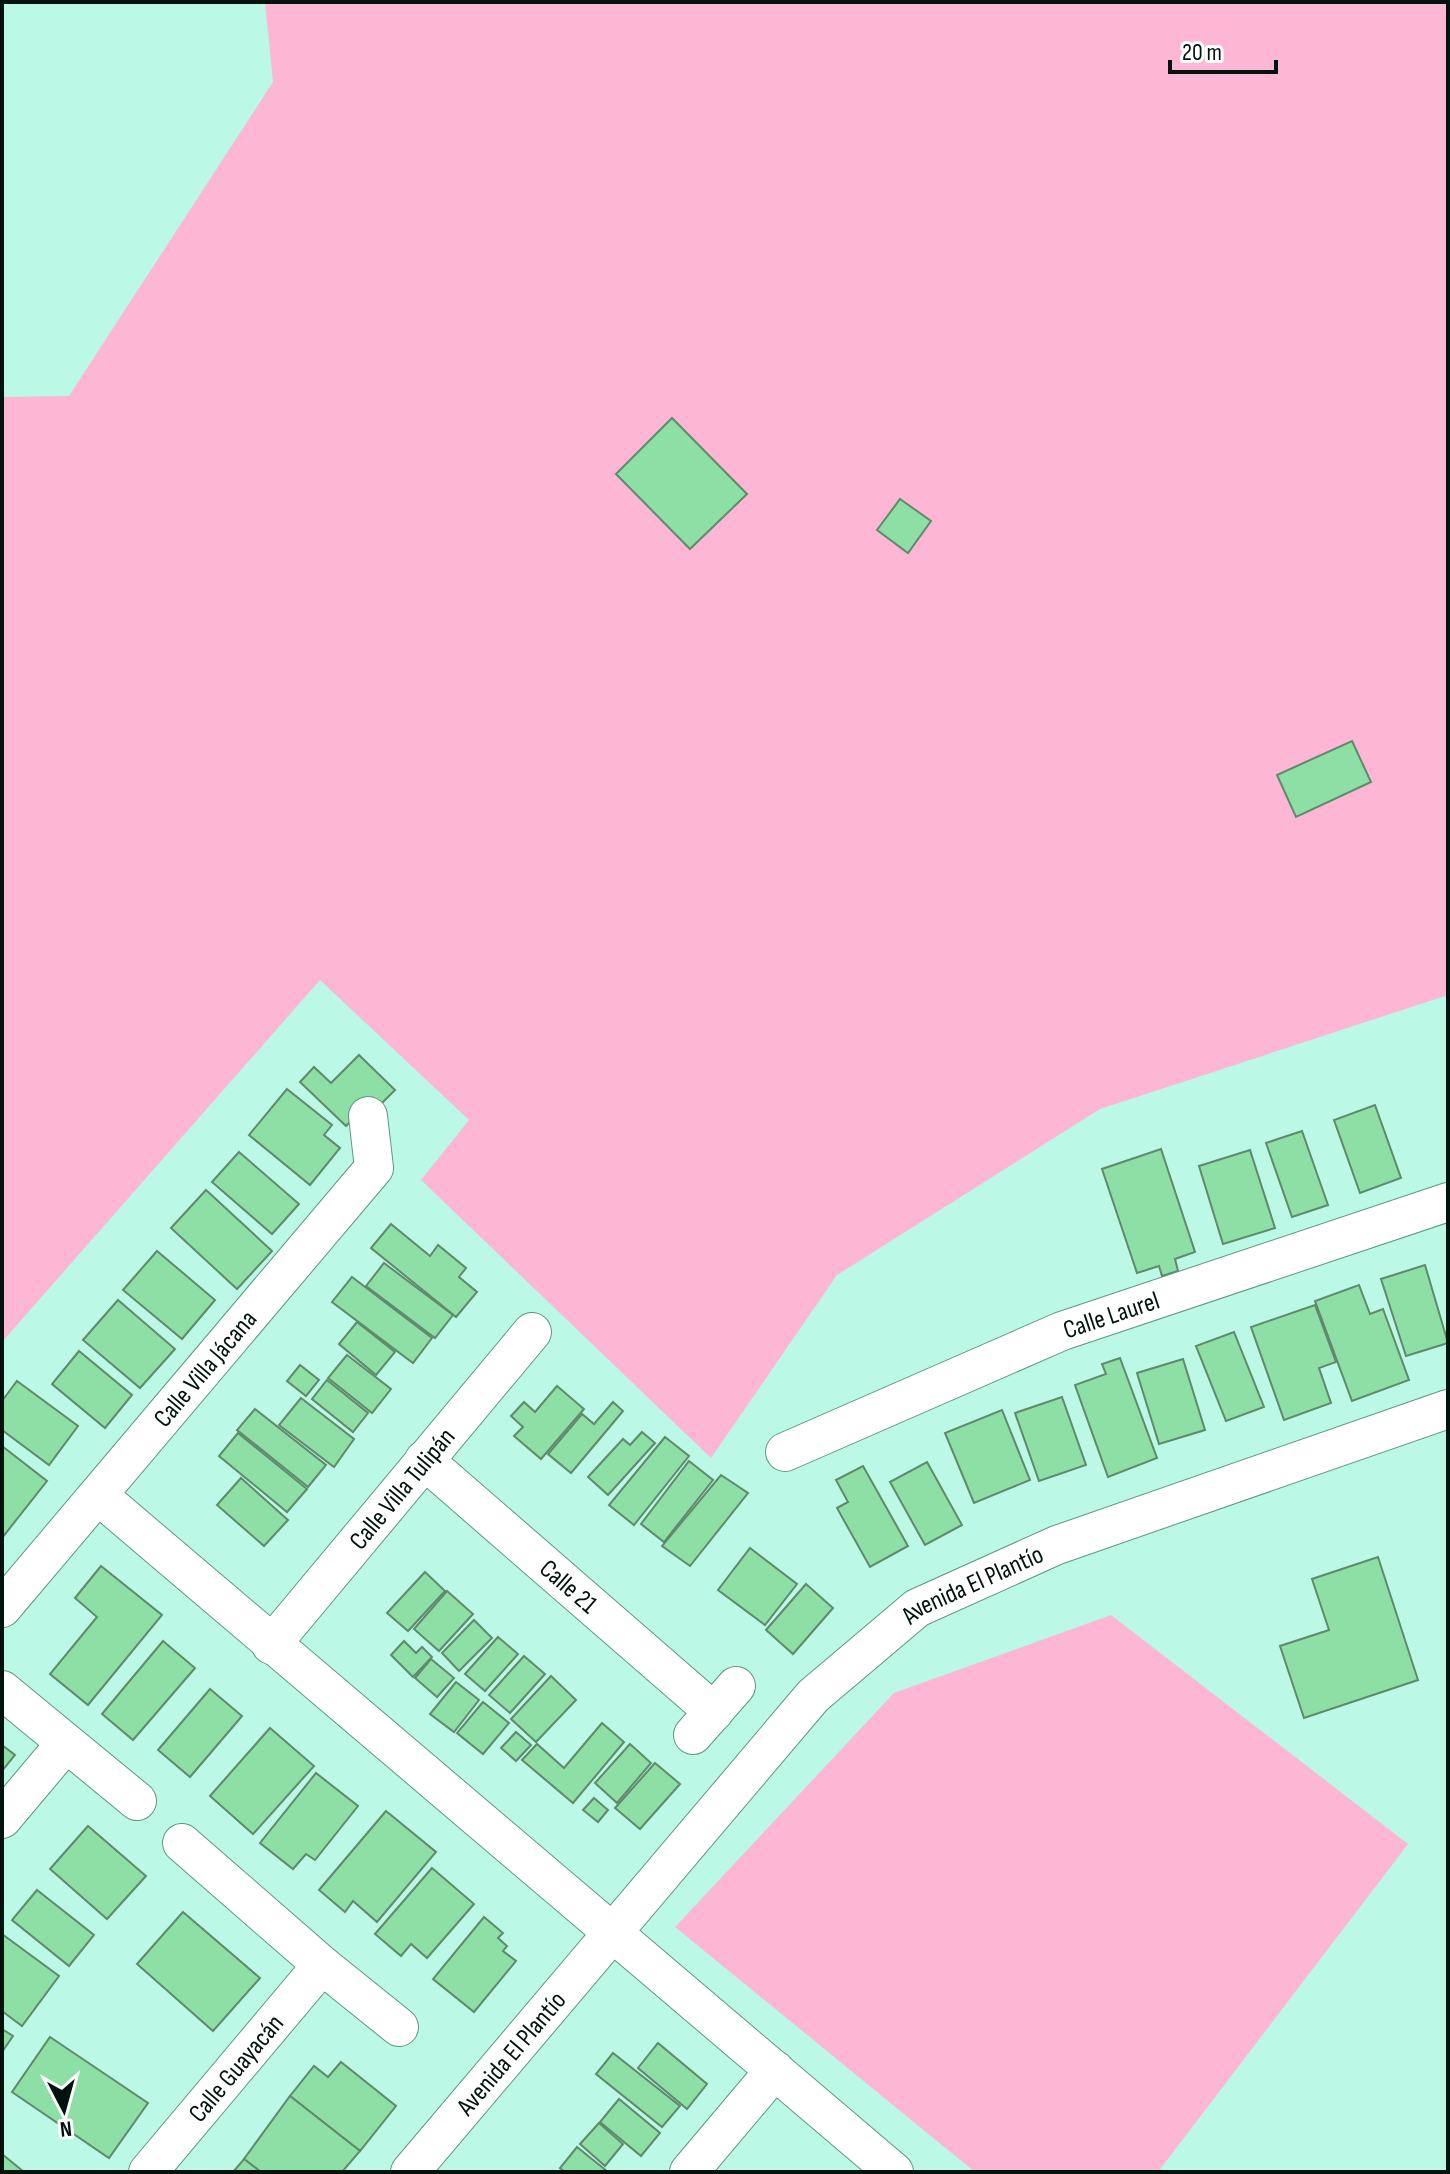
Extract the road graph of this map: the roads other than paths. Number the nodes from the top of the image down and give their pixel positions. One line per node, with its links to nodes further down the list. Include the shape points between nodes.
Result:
1 (368, 1116): 7 (street, Calle Villa Jácana, via 374,1168)
2 (1448, 1202): 5 (street, Calle Laurel, via 1062,1331)
3 (532, 1332): 6 (street, Calle Villa Tulipán)
4 (1448, 1409): 16 (street, Avenida El Plantío, via 1057,1545 917,1608 813,1696)
5 (785, 1452)
6 (424, 1460): 9 (street, Calle Villa Tulipán); 11 (street, Calle 21)
7 (99, 1496): 8 (street, Calle Villa Jácana); 9 (street)
8 (2, 1608)
9 (271, 1645): 16 (street)
10 (2, 1690): 12 (street)
11 (714, 1711)
12 (66, 1743): 13 (street); 14 (street)
13 (137, 1801)
14 (2, 1819)
15 (182, 1843): 17 (street)
16 (612, 1933): 19 (street); 21 (street, Avenida El Plantío)
17 (322, 1965): 18 (street); 20 (street, Calle Guayacán)
18 (399, 2027)
19 (775, 2070): 22 (street); 23 (street)
20 (148, 2172)
21 (410, 2172)
22 (689, 2172)
23 (894, 2172)

